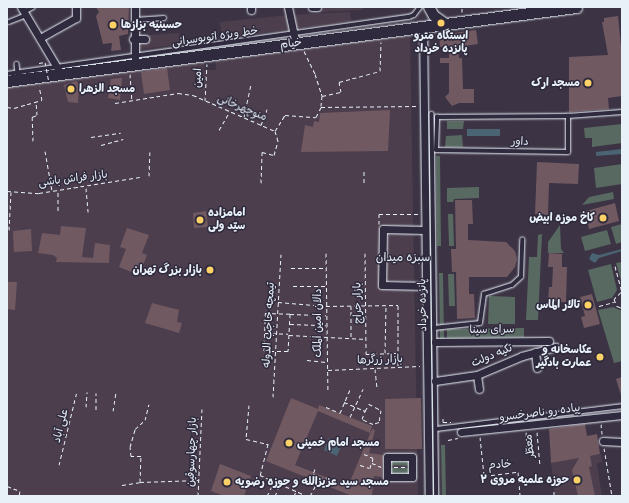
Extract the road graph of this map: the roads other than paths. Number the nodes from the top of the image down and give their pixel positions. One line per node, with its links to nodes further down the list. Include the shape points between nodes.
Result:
1 (33, 7): 8 (lane)
2 (76, 7): 14 (street, via 76,18)
3 (135, 7): 10 (street)
4 (288, 7): 17 (street)
5 (420, 7): 17 (lane, خط ویژه اتوبوسرانی, via 409,18)
6 (429, 7): 12 (main road, via 434,16)
7 (576, 7): 12 (main road, خیام)
8 (24, 11): 11 (lane); 14 (street)
9 (164, 18): 10 (lane)
10 (134, 20): 16 (street)
11 (9, 22)
12 (446, 24): 13 (main road, خیام)
13 (423, 27): 17 (main road, خیام); 29 (street)
14 (40, 38): 20 (street)
15 (145, 38): 16 (street)
16 (134, 39): 18 (street)
17 (296, 40): 18 (lane, خط ویژه اتوبوسرانی); 18 (main road, خیام, via 208,55)
18 (133, 62): 20 (main road, خیام)
19 (17, 64): 22 (lane)
20 (60, 71): 22 (lane); 22 (main road, خیام, via 37,77)
21 (7, 74): 22 (lane)
22 (19, 76): 23 (main road, خیام)
23 (7, 82)
24 (622, 112): 26 (lane)
25 (432, 114): 28 (lane, پانزده خرداد)
26 (568, 116): 27 (lane, via 437,117); 27 (lane, داور, via 568,152)
27 (436, 150): 28 (lane)
28 (432, 153): 32 (lane, پانزده خرداد)
29 (425, 230): 31 (street); 31 (street, via 383,229 382,286)
30 (522, 240): 32 (lane, via 521,277 512,285 484,294 480,323)
31 (426, 286): 48 (street)
32 (434, 328): 34 (lane, پانزده خرداد)
33 (549, 341): 34 (street, سرای سینا)
34 (435, 342): 39 (lane, پانزده خرداد)
35 (556, 347): 36 (street, تکیه دولت)
36 (535, 352): 37 (street); 38 (street, تکیه دولت)
37 (537, 368)
38 (476, 375): 39 (street, تکیه دولت); 40 (street)
39 (435, 381): 43 (lane, پانزده خرداد)
40 (479, 389)
41 (622, 406): 43 (lane)
42 (622, 414): 44 (street, پیاده رو ناصرخسرو)
43 (436, 429): 49 (lane, پانزده خرداد)
44 (461, 432)
45 (604, 442): 46 (street)
46 (622, 442)
47 (412, 467): 47 (street, via 412,477 387,477 384,467 388,457 412,457)
48 (429, 496)
49 (437, 496)

